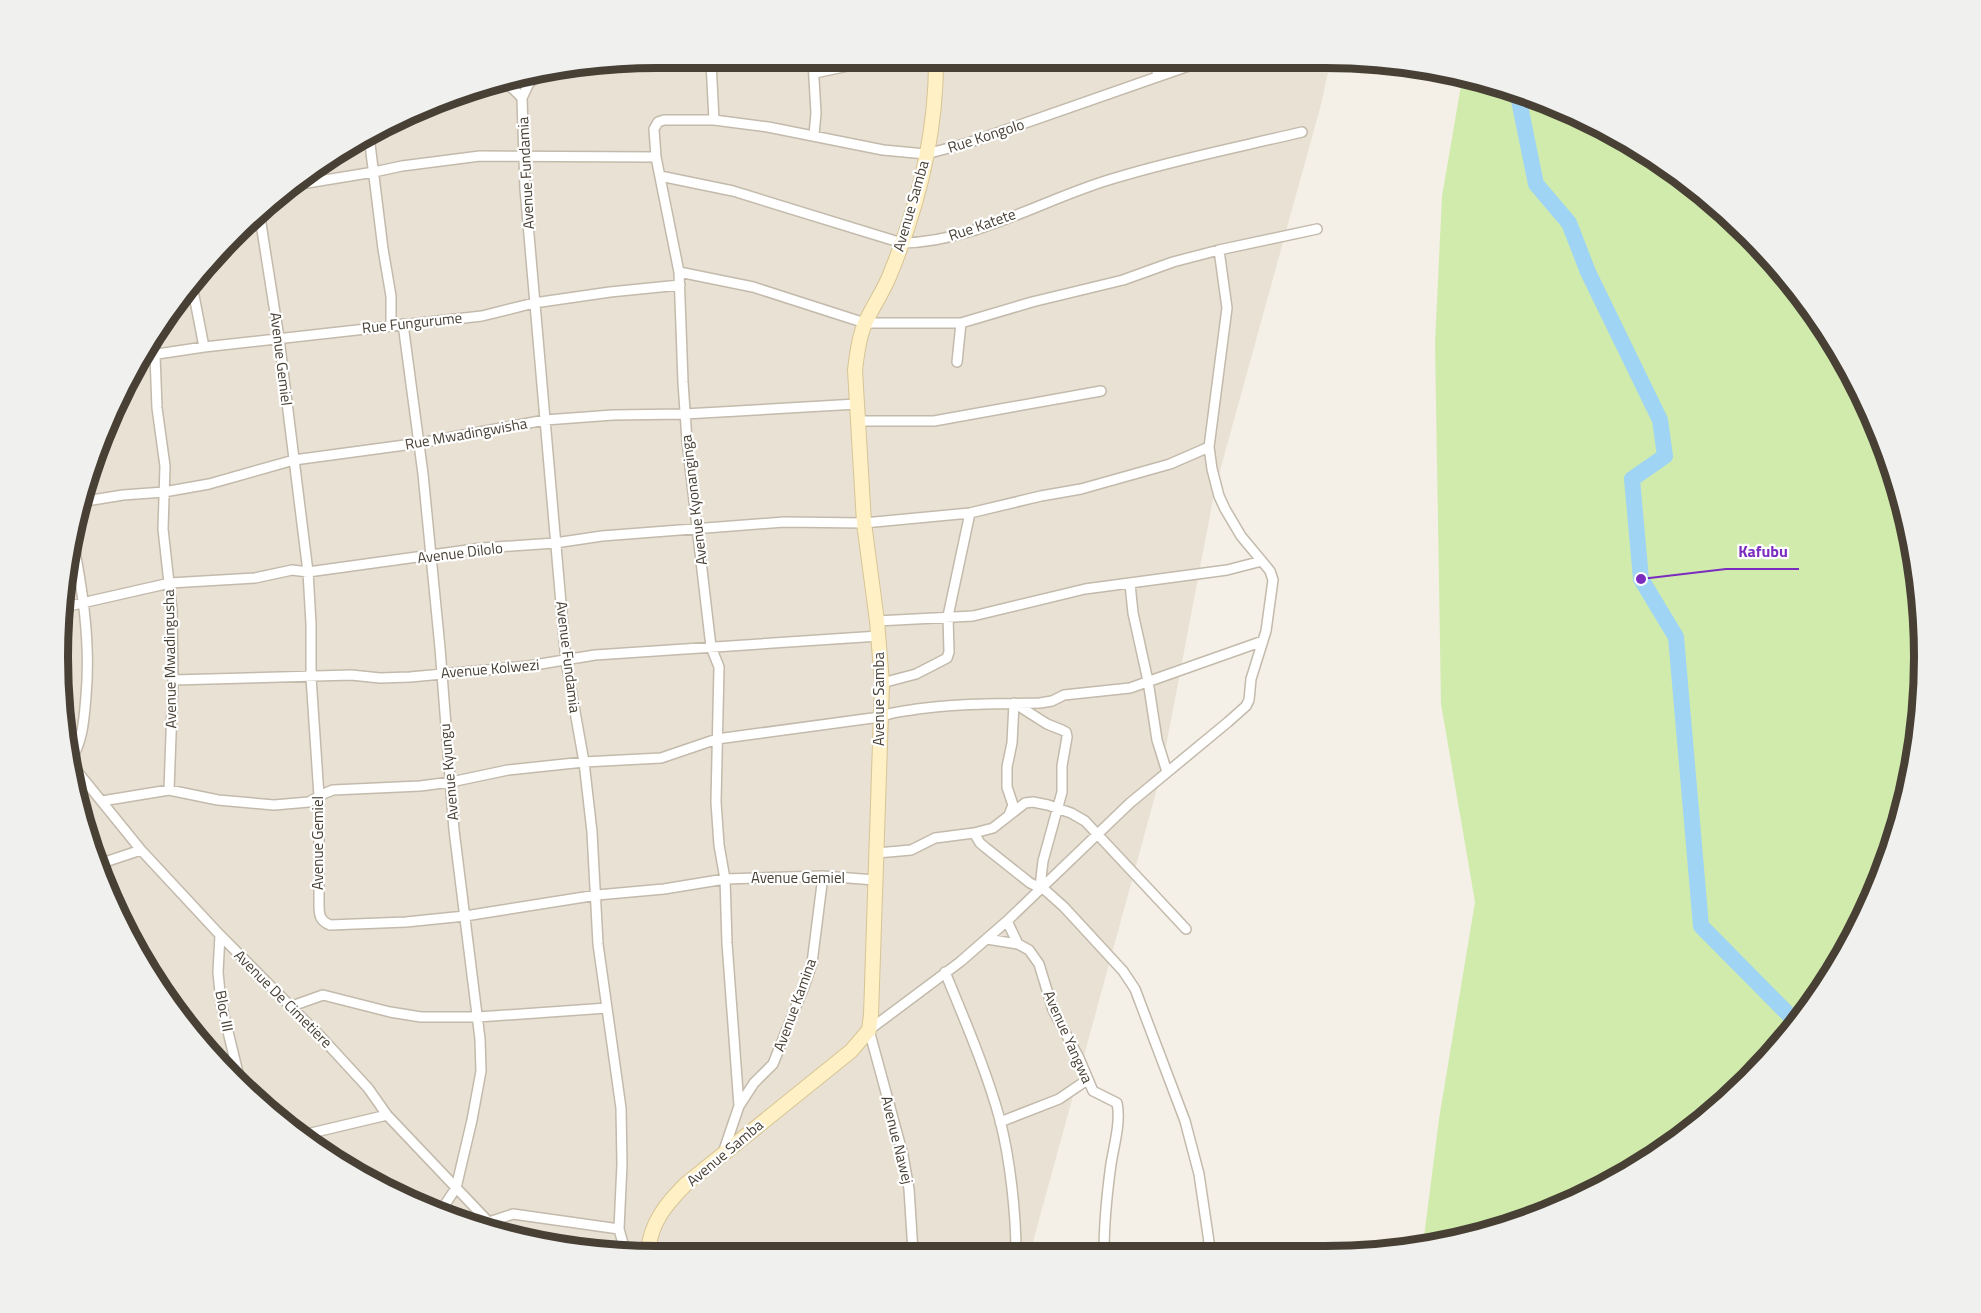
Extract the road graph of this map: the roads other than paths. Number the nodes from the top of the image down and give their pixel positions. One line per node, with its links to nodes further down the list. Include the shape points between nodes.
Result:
1 (711, 68): 12 (street)
2 (814, 68): 7 (street)
3 (839, 68): 7 (street)
4 (936, 68): 17 (street, Avenue Samba, via 933,122)
5 (1156, 68): 8 (street)
6 (1182, 68): 8 (street, Rue Kongolo)
7 (815, 73): 15 (street)
8 (1158, 76): 17 (street, Rue Kongolo)
9 (531, 82): 11 (street, Avenue Fundamia)
10 (511, 86): 11 (street)
11 (522, 98): 18 (street, Avenue Fundamia)
12 (714, 120): 13 (street, Rue Kongolo); 15 (street, Rue Kongolo)
13 (658, 122): 19 (street, Avenue Kyonanginga, via 654,129)
14 (1302, 132): 25 (street, Rue Katete, via 1114,178 958,235 926,243)
15 (814, 135): 17 (street, Rue Kongolo, via 883,150)
16 (370, 142): 20 (street)
17 (926, 154): 25 (street, Avenue Samba)
18 (524, 156): 19 (street); 20 (street, via 480,156); 30 (street, Avenue Fundamia)
19 (656, 157): 21 (street, Avenue Kyonanginga)
20 (374, 172): 22 (street); 34 (street, via 392,297)
21 (660, 176): 25 (street, Rue Katete, via 733,191); 27 (street, Avenue Kyonanginga)
22 (307, 183)
23 (261, 221): 35 (street, Avenue Gemiel)
24 (1317, 229): 26 (street)
25 (902, 243): 31 (street, Avenue Samba, via 891,274)
26 (1219, 250): 32 (street); 46 (street, via 1227,308)
27 (679, 272): 28 (street, Avenue Kyonanginga); 31 (street, via 753,287)
28 (680, 285): 30 (street, Rue Fungurume); 42 (street, Avenue Kyonanginga)
29 (193, 293): 36 (street)
30 (534, 303): 33 (street, Rue Fungurume, via 482,316); 43 (street, Avenue Fundamia)
31 (865, 322): 32 (street); 41 (street, Avenue Samba, via 855,370)
32 (961, 323): 39 (street)
33 (404, 324): 34 (street, Rue Fungurume); 45 (street, Avenue Kyungu)
34 (391, 325): 35 (street, Rue Fungurume)
35 (279, 338): 36 (street, Rue Fungurume); 47 (street, Avenue Gemiel)
36 (204, 347): 37 (street, Rue Fungurume)
37 (155, 354): 38 (street, Rue Fungurume); 48 (street, Avenue Mwadingusha)
38 (151, 355)
39 (957, 362)
40 (1101, 391): 44 (street, via 934,421)
41 (856, 404): 42 (street, Rue Mwadingwisha); 44 (street, Avenue Samba)
42 (685, 414): 43 (street, Rue Mwadingwisha); 52 (street, Avenue Kyonanginga)
43 (545, 420): 45 (street, Rue Mwadingwisha); 53 (street, Avenue Fundamia)
44 (857, 421): 51 (street, Avenue Samba)
45 (420, 443): 47 (street, Rue Mwadingwisha); 54 (street, Avenue Kyungu)
46 (1209, 447): 50 (street, Avenue Dilolo, via 1170,464 1081,489); 56 (street, via 1219,496)
47 (294, 460): 48 (street, Rue Mwadingwisha); 57 (street, Avenue Gemiel)
48 (164, 492): 49 (street, Rue Mwadingwisha); 58 (street, Avenue Mwadingusha, via 163,529)
49 (89, 500)
50 (970, 513): 51 (street, Avenue Dilolo); 62 (street)
51 (864, 523): 52 (street, Avenue Dilolo, via 784,522); 63 (street, Avenue Samba)
52 (698, 528): 53 (street, Avenue Dilolo); 66 (street, Avenue Kyonanginga)
53 (555, 543): 54 (street, Avenue Dilolo); 67 (street, Avenue Fundamia)
54 (431, 556): 57 (street, Avenue Dilolo); 68 (street, Avenue Kyungu)
55 (76, 561): 60 (street)
56 (1262, 561): 59 (street); 65 (street, via 1273,580)
57 (308, 572): 58 (street, Avenue Dilolo, via 288,570 255,578); 69 (street, Avenue Gemiel)
58 (170, 583): 60 (street, Avenue Dilolo); 70 (street, Avenue Mwadingusha)
59 (1130, 584): 62 (street, via 1085,589 974,616); 71 (street)
60 (83, 601): 61 (street, Avenue Dilolo); 76 (street, via 88,668 85,720)
61 (70, 605)
62 (948, 616): 63 (street); 72 (street, via 947,658 916,674)
63 (877, 621): 64 (street, Avenue Samba)
64 (879, 636): 66 (street, Avenue Kolwezi); 72 (street, Avenue Samba)
65 (1263, 641): 71 (street); 78 (street, via 1246,706)
66 (711, 646): 67 (street, Avenue Kolwezi); 75 (street, Avenue Kyonanginga, via 719,667)
67 (566, 661): 68 (street, Avenue Kolwezi); 77 (street, Avenue Fundamia)
68 (440, 673): 69 (street, Avenue Kolwezi, via 380,678); 80 (street, Avenue Kyungu)
69 (311, 677): 70 (street, Avenue Kolwezi); 82 (street, Avenue Gemiel)
70 (173, 680): 81 (street, Avenue Mwadingusha)
71 (1148, 681): 73 (street, via 1130,688 1064,694 1052,701); 78 (street, via 1157,740)
72 (882, 683): 74 (street, Avenue Samba)
73 (1014, 704): 74 (street, via 933,706); 84 (street, via 1066,732 1068,743); 85 (street, via 1007,768 1012,805)
74 (880, 717): 75 (street); 89 (street, Avenue Samba)
75 (717, 739): 77 (street, via 661,758); 92 (street, Avenue Kyonanginga, via 716,802)
76 (75, 749)
77 (584, 762): 80 (street, via 508,770); 95 (street, Avenue Fundamia)
78 (1167, 772): 87 (street)
79 (80, 774): 83 (street, Avenue De Cimetiere)
80 (451, 782): 82 (street, via 333,790); 96 (street, Avenue Kyungu)
81 (169, 790): 82 (street, via 274,805 309,802); 83 (street)
82 (319, 796): 96 (street, Avenue Gemiel, via 319,905 323,922 406,922)
83 (102, 801): 88 (street, Avenue De Cimetiere)
84 (1058, 808): 85 (street, via 1025,803); 87 (street, via 1085,821); 94 (street)
85 (1009, 815): 86 (street, via 993,828)
86 (974, 833): 89 (street, via 935,838 911,850); 94 (street, via 986,849)
87 (1098, 834): 94 (street); 98 (street)
88 (141, 850): 90 (street); 99 (street, Avenue De Cimetiere)
89 (877, 853): 93 (street, Avenue Samba)
90 (105, 862)
91 (823, 876): 92 (street, Avenue Gemiel); 93 (street, Avenue Gemiel); 109 (street, Avenue Kamina, via 812,963 805,984 773,1064)
92 (724, 879): 95 (street, Avenue Gemiel); 109 (street, Avenue Kyonanginga)
93 (875, 880): 106 (street, Avenue Samba)
94 (1040, 887): 97 (street); 123 (street, via 1064,907 1129,978 1185,1120 1199,1174)
95 (597, 895): 96 (street, Avenue Gemiel); 104 (street, Avenue Fundamia, via 598,944)
96 (465, 916): 105 (street, Avenue Kyungu)
97 (1007, 921): 100 (street); 101 (street, Avenue Yangwa)
98 (1186, 929)
99 (220, 935): 103 (street, Avenue De Cimetiere); 107 (street, Bloc III, via 221,1003)
100 (987, 939): 101 (street); 102 (street)
101 (1018, 944): 108 (street, Avenue Yangwa, via 1029,950 1039,964 1053,1010)
102 (945, 972): 106 (street); 111 (street)
103 (292, 1006): 105 (street, via 323,995 421,1017); 110 (street, Avenue De Cimetiere, via 368,1088)
104 (607, 1008): 105 (street); 117 (street, Avenue Fundamia, via 623,1137)
105 (478, 1017): 114 (street, Avenue Kyungu, via 481,1071)
106 (869, 1030): 113 (street, Avenue Samba, via 851,1051); 120 (street, Avenue Nawej, via 903,1155)
107 (237, 1070)
108 (1087, 1080): 111 (street, via 1059,1099); 122 (street, Avenue Yangwa, via 1093,1091 1117,1103 1118,1109)
109 (739, 1106): 113 (street, Avenue Kamina)
110 (387, 1115): 112 (street); 114 (street, Avenue De Cimetiere)
111 (1000, 1122): 121 (street)
112 (311, 1133)
113 (722, 1155): 119 (street, Avenue Samba, via 666,1204)
114 (456, 1188): 115 (street, Avenue Kyungu); 116 (street, Avenue De Cimetiere)
115 (444, 1206)
116 (489, 1221): 117 (street, via 513,1214)
117 (619, 1229): 118 (street, Avenue Fundamia)
118 (623, 1244)
119 (649, 1246)
120 (913, 1246)
121 (1016, 1246)
122 (1103, 1246)
123 (1207, 1246)

